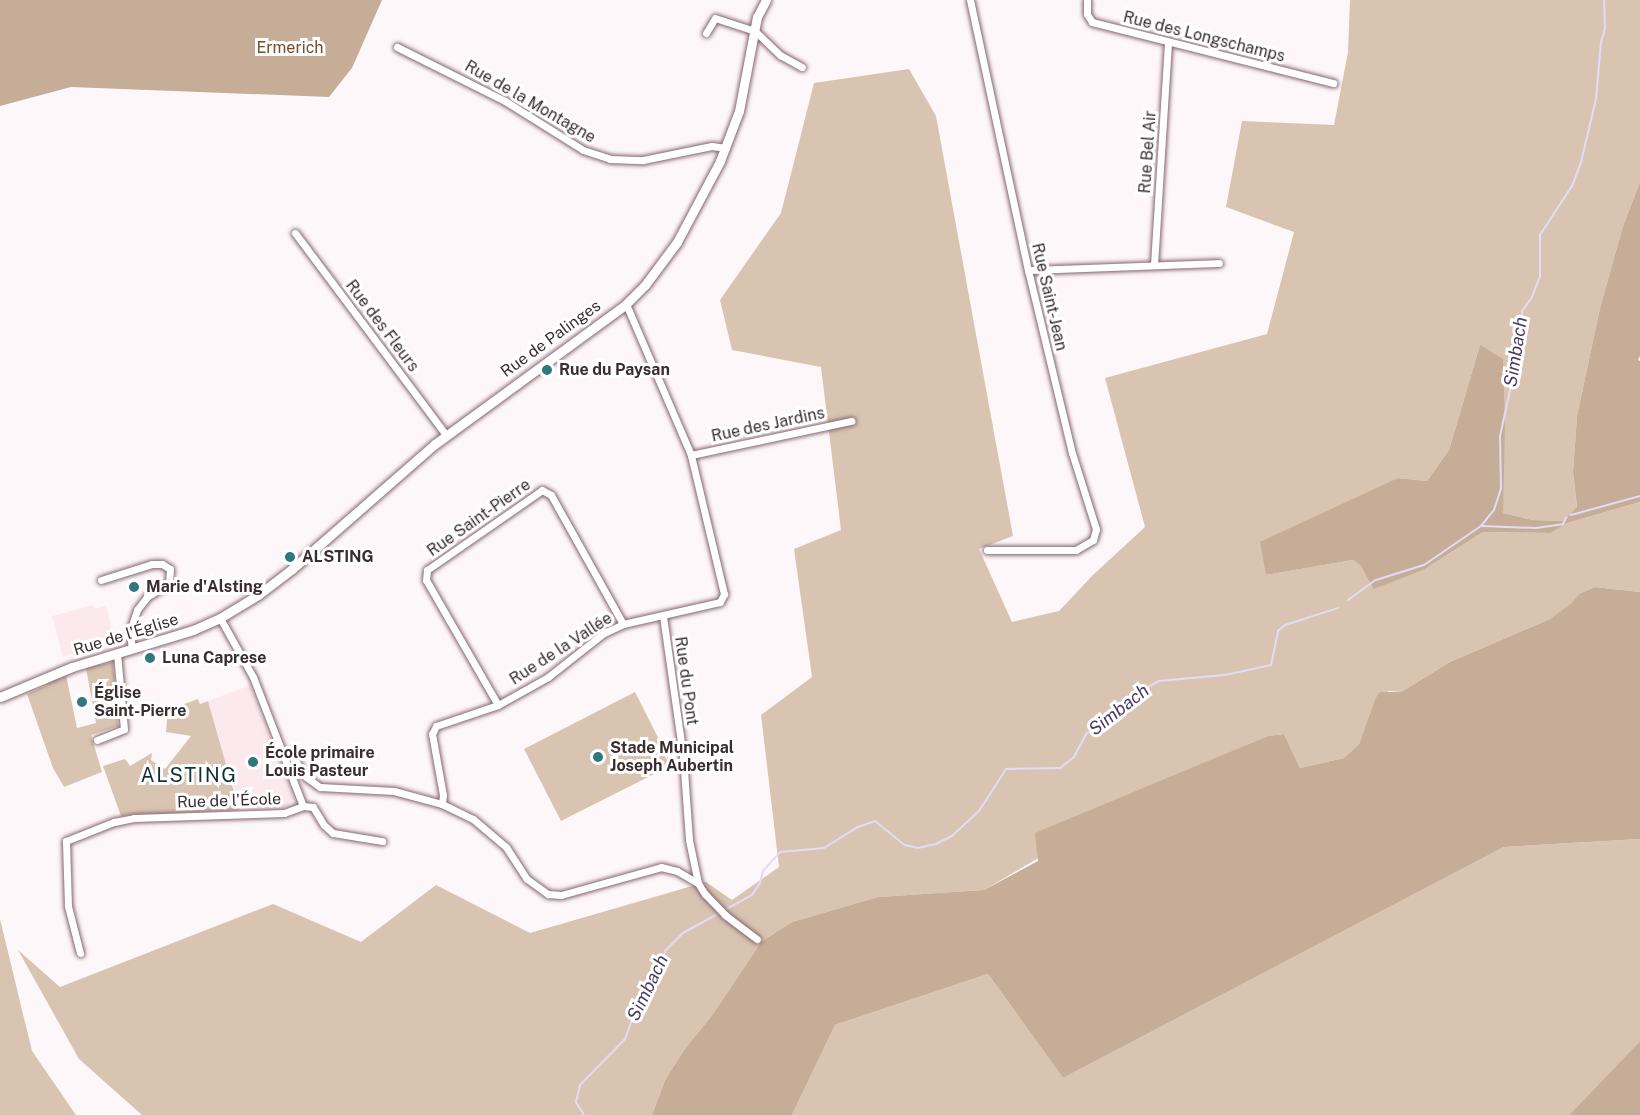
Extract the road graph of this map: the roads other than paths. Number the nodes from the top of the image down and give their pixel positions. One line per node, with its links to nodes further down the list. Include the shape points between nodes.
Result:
1 (766, 0): 4 (main road, Rue de Palinges)
2 (970, 0): 14 (street, Rue Saint-Jean)
3 (1087, 0): 6 (street, Rue des Longschamps, via 1087,14 1092,22)
4 (755, 31): 5 (street, via 716,18); 8 (street, via 780,55); 10 (main road, Rue de Palinges, via 739,111)
5 (706, 33)
6 (1168, 42): 9 (street, Rue des Longschamps); 13 (street, Rue Bel Air)
7 (397, 47): 10 (street, Rue de la Montagne, via 505,101 583,150 610,159 643,160 712,146)
8 (801, 67)
9 (1333, 83)
10 (726, 148): 15 (main road, Rue de Palinges, via 687,227)
11 (295, 233): 17 (street, Rue des Fleurs)
12 (1220, 263): 13 (street)
13 (1154, 265): 14 (street)
14 (1028, 270): 19 (street, Rue Saint-Jean, via 1072,453 1096,529 1093,540 1076,550)
15 (626, 304): 17 (main road, Rue de Palinges); 18 (street, Rue de la Vallée)
16 (851, 421): 18 (street, Rue des Jardins)
17 (446, 435): 21 (main road, Rue de Palinges)
18 (691, 455): 22 (street, Rue de la Vallée, via 724,594 720,602)
19 (987, 550)
20 (101, 580): 25 (street, via 152,564 170,569 169,583 147,597 137,610 130,631)
21 (258, 595): 23 (main road, Rue de l'Église)
22 (663, 616): 24 (street, Rue de la Vallée); 34 (street, Rue du Pont, via 683,756 689,840)
23 (220, 618): 25 (main road, Rue de l'Église); 30 (street, Rue de l'École, via 253,677)
24 (622, 624): 28 (street, Rue de la Vallée, via 604,633 548,677); 28 (street, Rue Saint-Pierre, via 551,495 542,490 427,570 426,580)
25 (132, 650): 26 (main road, Rue de l'Église)
26 (117, 654): 27 (main road, Rue de l'Église, via 72,667); 29 (street, via 124,729)
27 (0, 697)
28 (498, 705): 31 (street, Rue de la Vallée, via 436,726 432,734)
29 (97, 740)
30 (282, 752): 31 (street, via 290,753 306,777 320,788 394,791); 32 (street, Rue de l'École)
31 (442, 804): 34 (street, via 473,819 498,840 527,879 548,894 561,895 661,867)
32 (303, 806): 33 (street, via 313,807 333,833); 36 (street, Rue de l'École, via 284,813 122,820 66,841 68,906)
33 (382, 841)
34 (698, 883): 35 (street, Rue du Pont, via 723,912)
35 (757, 939)
36 (80, 953)

